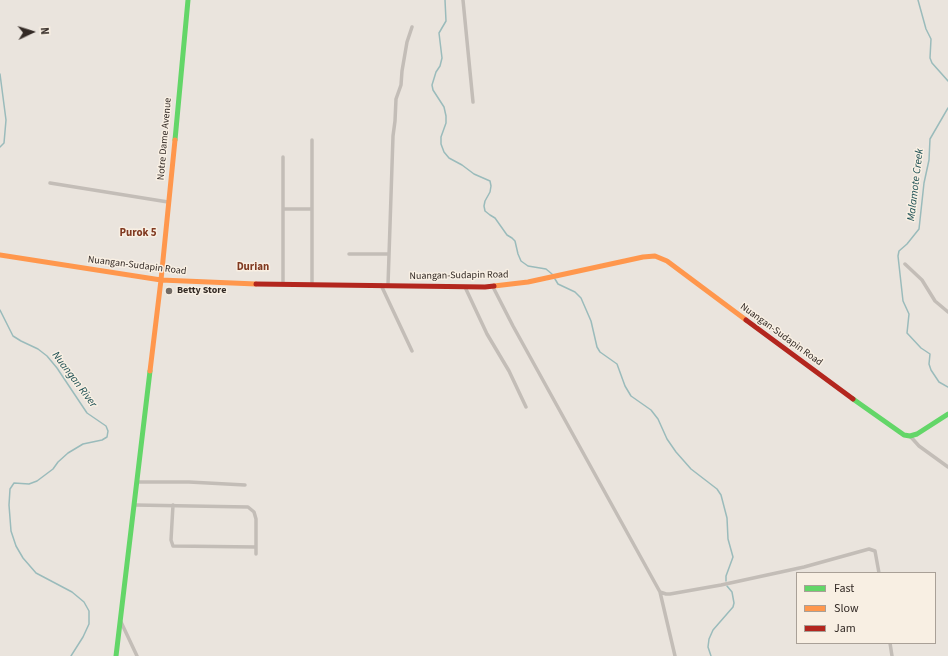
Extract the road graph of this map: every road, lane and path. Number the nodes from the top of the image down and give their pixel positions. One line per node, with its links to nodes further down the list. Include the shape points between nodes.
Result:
1 (188, 0): 8 (street, Notre Dame Avenue)
2 (463, 0): 4 (street)
3 (412, 27): 12 (street, via 396,99 392,136)
4 (473, 102)
5 (312, 140): 10 (street)
6 (283, 157): 9 (street)
7 (50, 182): 8 (street)
8 (168, 202): 15 (street, Notre Dame Avenue)
9 (283, 209): 10 (street); 16 (street)
10 (312, 209): 17 (street)
11 (349, 254): 12 (street)
12 (388, 254): 19 (street)
13 (0, 256): 15 (street, Nuangan-Sudapin Road)
14 (905, 264): 22 (street, via 922,280 935,301)
15 (161, 280): 16 (street, Nuangan-Sudapin Road); 28 (street, Notre Dame Avenue)
16 (283, 284): 17 (street, Nuangan-Sudapin Road)
17 (312, 284): 18 (street, Nuangan-Sudapin Road)
18 (381, 285): 19 (street, Nuangan-Sudapin Road); 23 (street)
19 (388, 286): 20 (street, Nuangan-Sudapin Road)
20 (465, 287): 21 (street, Nuangan-Sudapin Road); 24 (street)
21 (493, 287): 26 (street, Nuangan-Sudapin Road, via 650,256 661,257 868,410 901,433); 35 (street)
22 (948, 312)
23 (412, 351)
24 (526, 407)
25 (948, 414): 26 (street, via 921,432)
26 (910, 436): 27 (street, via 919,446)
27 (948, 467)
28 (137, 482): 29 (street); 30 (street, Notre Dame Avenue)
29 (246, 485)
30 (135, 505): 31 (street); 36 (street, Notre Dame Avenue)
31 (174, 505): 32 (street, via 248,507 256,518); 32 (street, via 171,540 173,546)
32 (256, 548): 33 (street)
33 (256, 554)
34 (879, 572): 35 (street, via 875,551 869,550 804,567 721,584 670,594)
35 (660, 592): 40 (street)
36 (120, 621): 38 (street, Notre Dame Avenue); 39 (street)
37 (890, 644): 41 (street)
38 (116, 656)
39 (137, 656)
40 (675, 656)
41 (892, 656)

